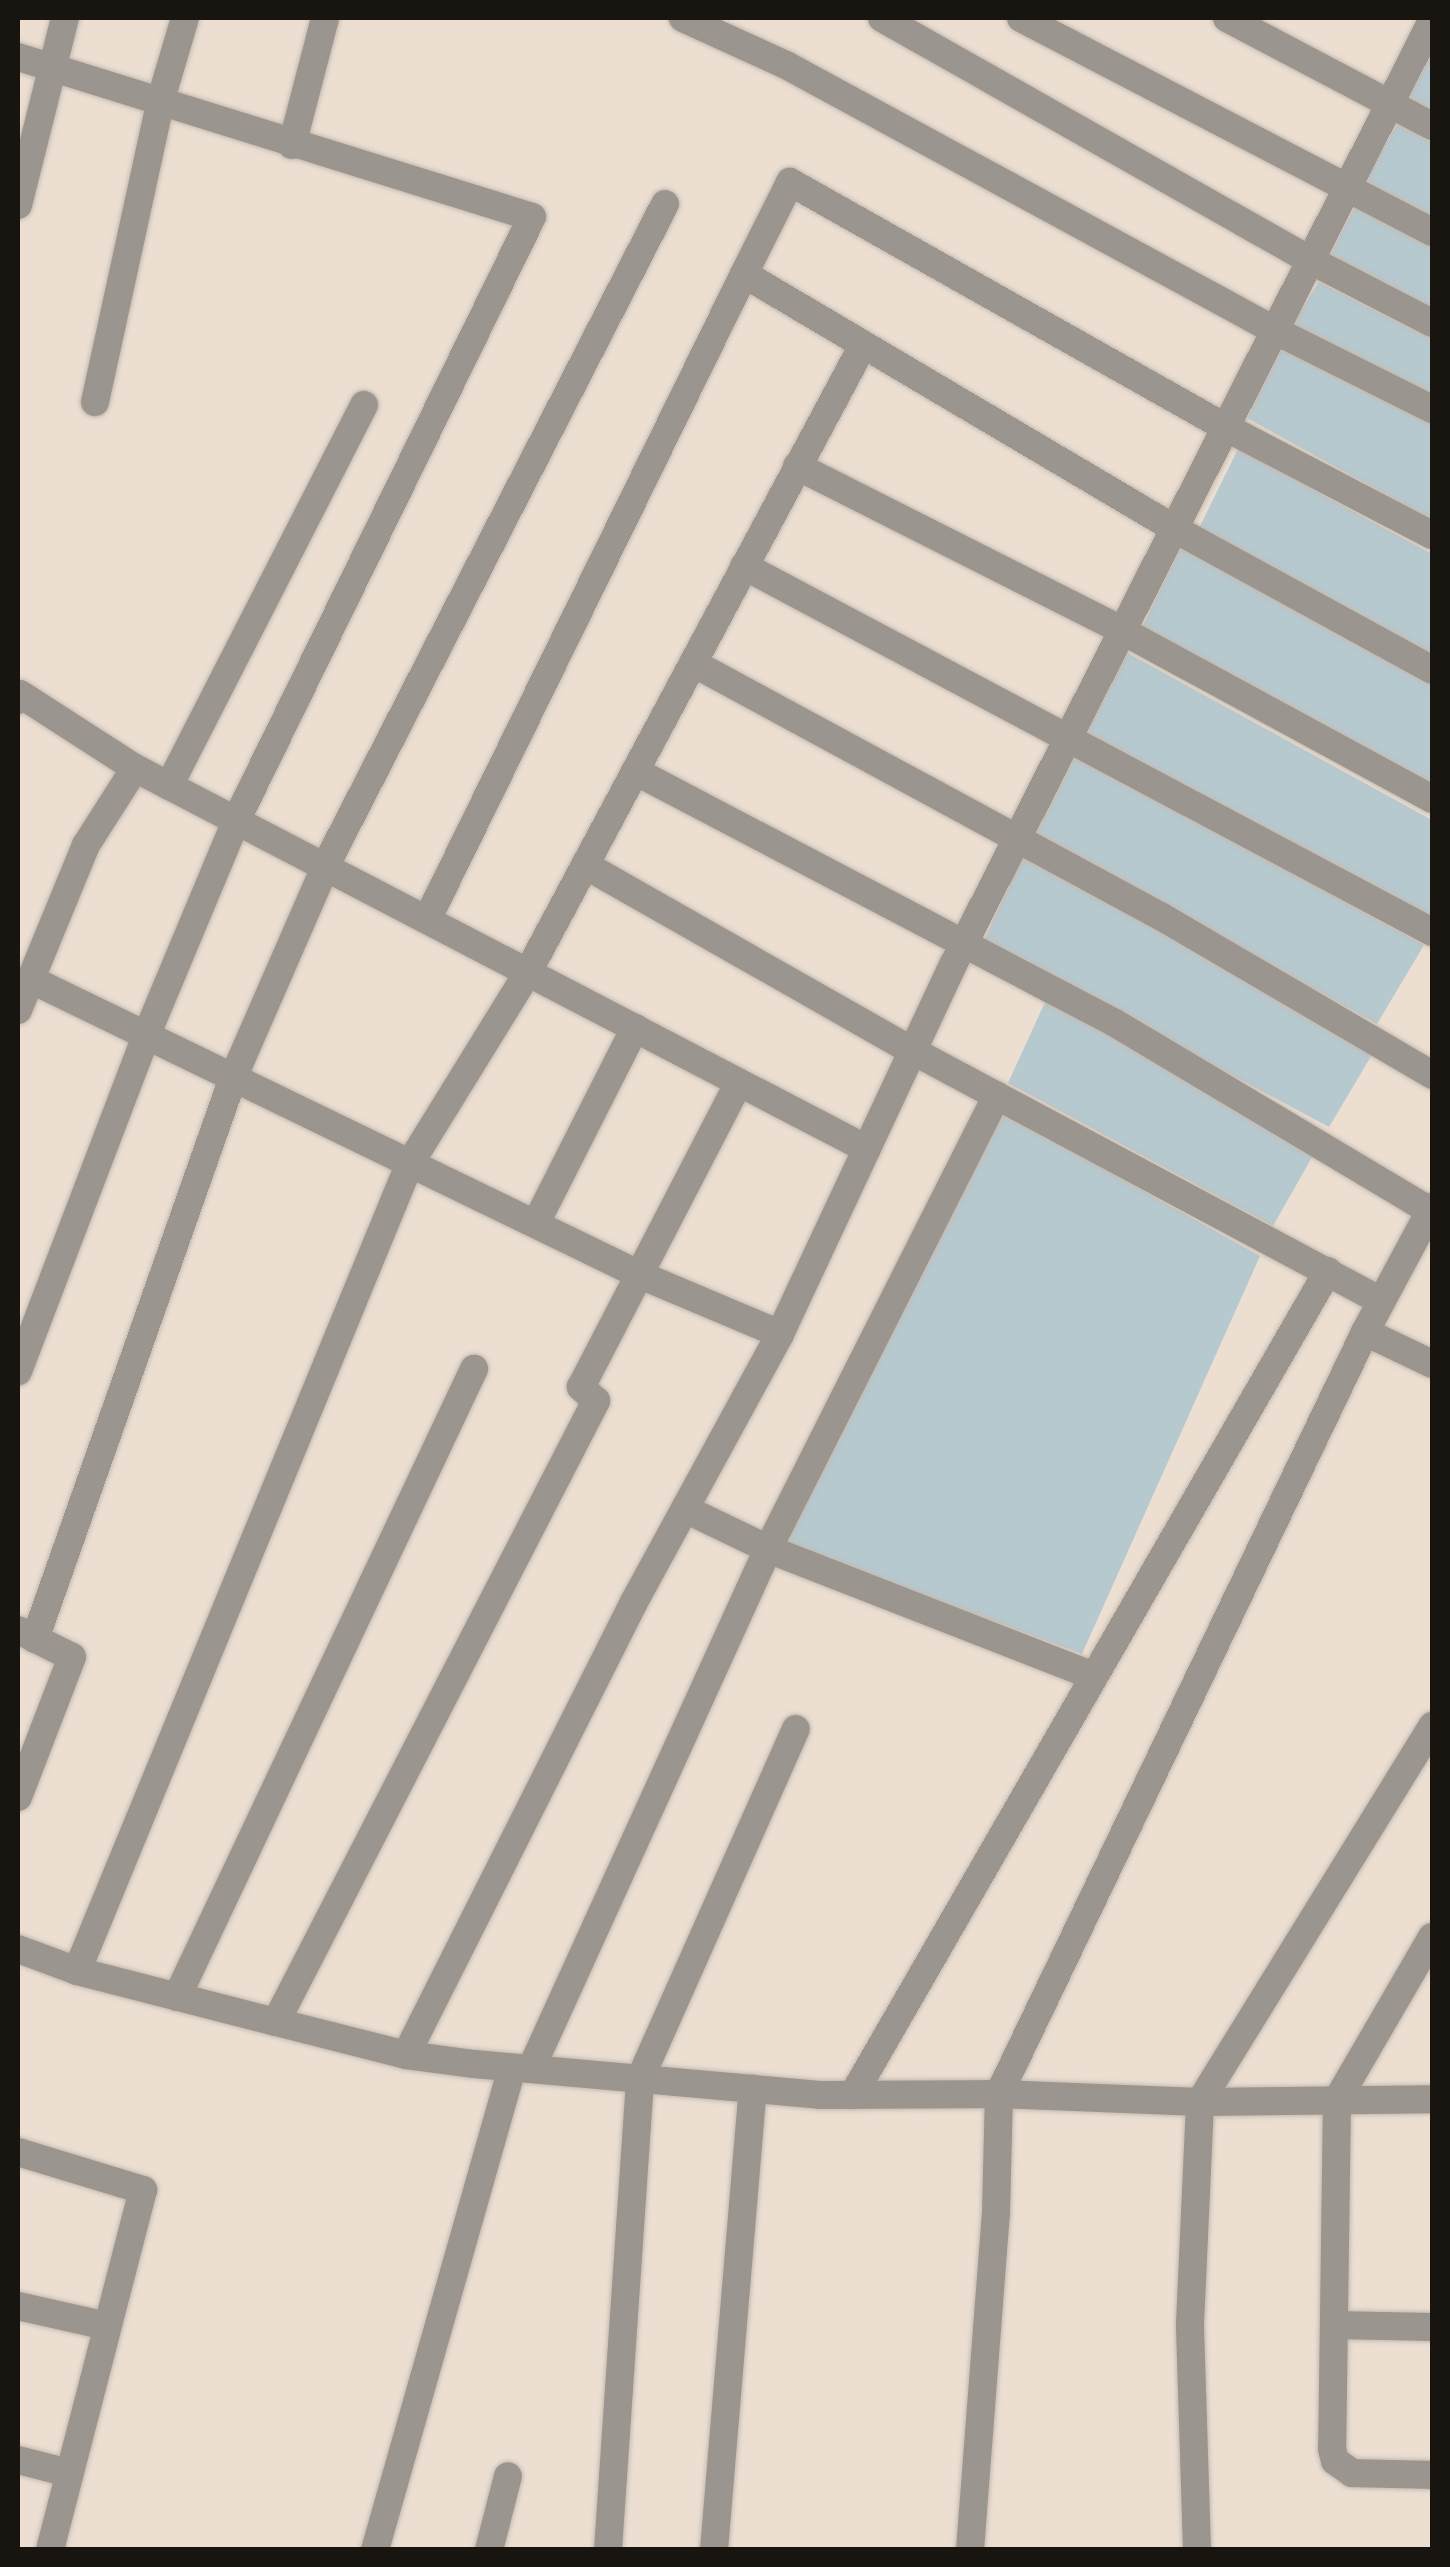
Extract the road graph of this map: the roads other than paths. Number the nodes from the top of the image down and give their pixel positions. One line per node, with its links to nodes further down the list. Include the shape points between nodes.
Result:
1 (66, 18): 10 (street)
2 (186, 18): 11 (street)
3 (325, 18): 14 (street)
4 (683, 18): 22 (street, via 786,65)
5 (882, 18): 19 (street)
6 (1021, 18): 15 (street)
7 (1227, 18): 12 (street)
8 (1424, 25): 12 (street)
9 (18, 57): 10 (street)
10 (51, 67): 11 (street); 16 (street)
11 (161, 99): 14 (street); 24 (street)
12 (1391, 102): 13 (street); 15 (street)
13 (1432, 126)
14 (292, 146): 41 (street, via 532,216)
15 (1347, 187): 18 (street); 19 (street)
16 (18, 204)
17 (665, 204): 43 (street)
18 (1432, 232)
19 (1310, 260): 21 (street); 22 (street)
20 (744, 274): 23 (street); 27 (street, via 790,182); 45 (street)
21 (1432, 323)
22 (1274, 330): 26 (street); 27 (street)
23 (863, 345): 28 (street); 29 (street)
24 (95, 402)
25 (364, 405): 39 (street)
26 (1432, 409)
27 (1225, 427): 29 (street); 30 (street)
28 (797, 466): 31 (street); 32 (street)
29 (1173, 528): 32 (street); 34 (street)
30 (1432, 534)
31 (744, 566): 33 (street); 36 (street)
32 (1121, 630): 36 (street); 40 (street)
33 (693, 662): 38 (street); 42 (street)
34 (1432, 670)
35 (18, 700): 37 (street, via 20,694)
36 (1066, 739): 42 (street); 46 (street)
37 (135, 768): 39 (street); 49 (street, via 86,845)
38 (635, 772): 44 (street); 47 (street)
39 (169, 786): 41 (street)
40 (1432, 799)
41 (236, 821): 43 (street); 52 (street)
42 (1018, 837): 47 (street); 54 (street)
43 (325, 866): 45 (street); 55 (street)
44 (585, 866): 48 (street); 53 (street)
45 (427, 920): 48 (street)
46 (1432, 932)
47 (964, 944): 53 (street); 60 (street, via 1115,1023)
48 (528, 972): 51 (street); 59 (street)
49 (30, 979): 50 (street); 52 (street)
50 (18, 1010)
51 (635, 1028): 56 (street); 61 (street)
52 (146, 1036): 55 (street); 69 (street)
53 (913, 1050): 57 (street); 58 (street)
54 (1432, 1075)
55 (233, 1078): 59 (street); 72 (street)
56 (740, 1082): 58 (street); 63 (street)
57 (997, 1095): 62 (street); 71 (street)
58 (867, 1149): 66 (street)
59 (409, 1165): 61 (street); 79 (street)
60 (1431, 1209): 64 (street)
61 (536, 1223): 63 (street)
62 (1328, 1271): 64 (street); 73 (street)
63 (638, 1274): 66 (street); 81 (street, via 581,1387 596,1401)
64 (1381, 1302): 65 (street)
65 (1365, 1332): 67 (street); 86 (street)
66 (780, 1334): 70 (street)
67 (1432, 1364)
68 (474, 1369): 80 (street)
69 (18, 1371)
70 (685, 1509): 71 (street); 82 (street)
71 (768, 1549): 73 (street); 83 (street)
72 (26, 1635): 76 (street, via 72,1657)
73 (1093, 1676): 87 (street)
74 (1432, 1726): 90 (street)
75 (796, 1729): 84 (street)
76 (18, 1797)
77 (1432, 1936): 89 (street)
78 (18, 1948): 79 (street)
79 (78, 1971): 80 (street)
80 (177, 1997): 81 (street)
81 (276, 2022): 82 (street)
82 (406, 2055): 83 (street)
83 (522, 2068): 84 (street); 101 (street)
84 (640, 2079): 85 (street); 103 (street)
85 (753, 2089): 87 (street); 104 (street)
86 (999, 2094): 87 (street); 90 (street); 105 (street)
87 (854, 2095)
88 (1432, 2098): 89 (street)
89 (1337, 2100): 90 (street); 93 (street)
90 (1200, 2102): 106 (street, via 1190,2324)
91 (18, 2152): 94 (street, via 144,2190)
92 (18, 2306): 94 (street)
93 (1335, 2324): 95 (street); 99 (street, via 1335,2461 1364,2475)
94 (107, 2326): 97 (street)
95 (1432, 2327)
96 (18, 2460): 97 (street)
97 (70, 2472): 100 (street)
98 (508, 2476): 102 (street)
99 (1432, 2476)
100 (50, 2550)
101 (376, 2550)
102 (489, 2550)
103 (608, 2550)
104 (714, 2550)
105 (970, 2550)
106 (1197, 2550)

